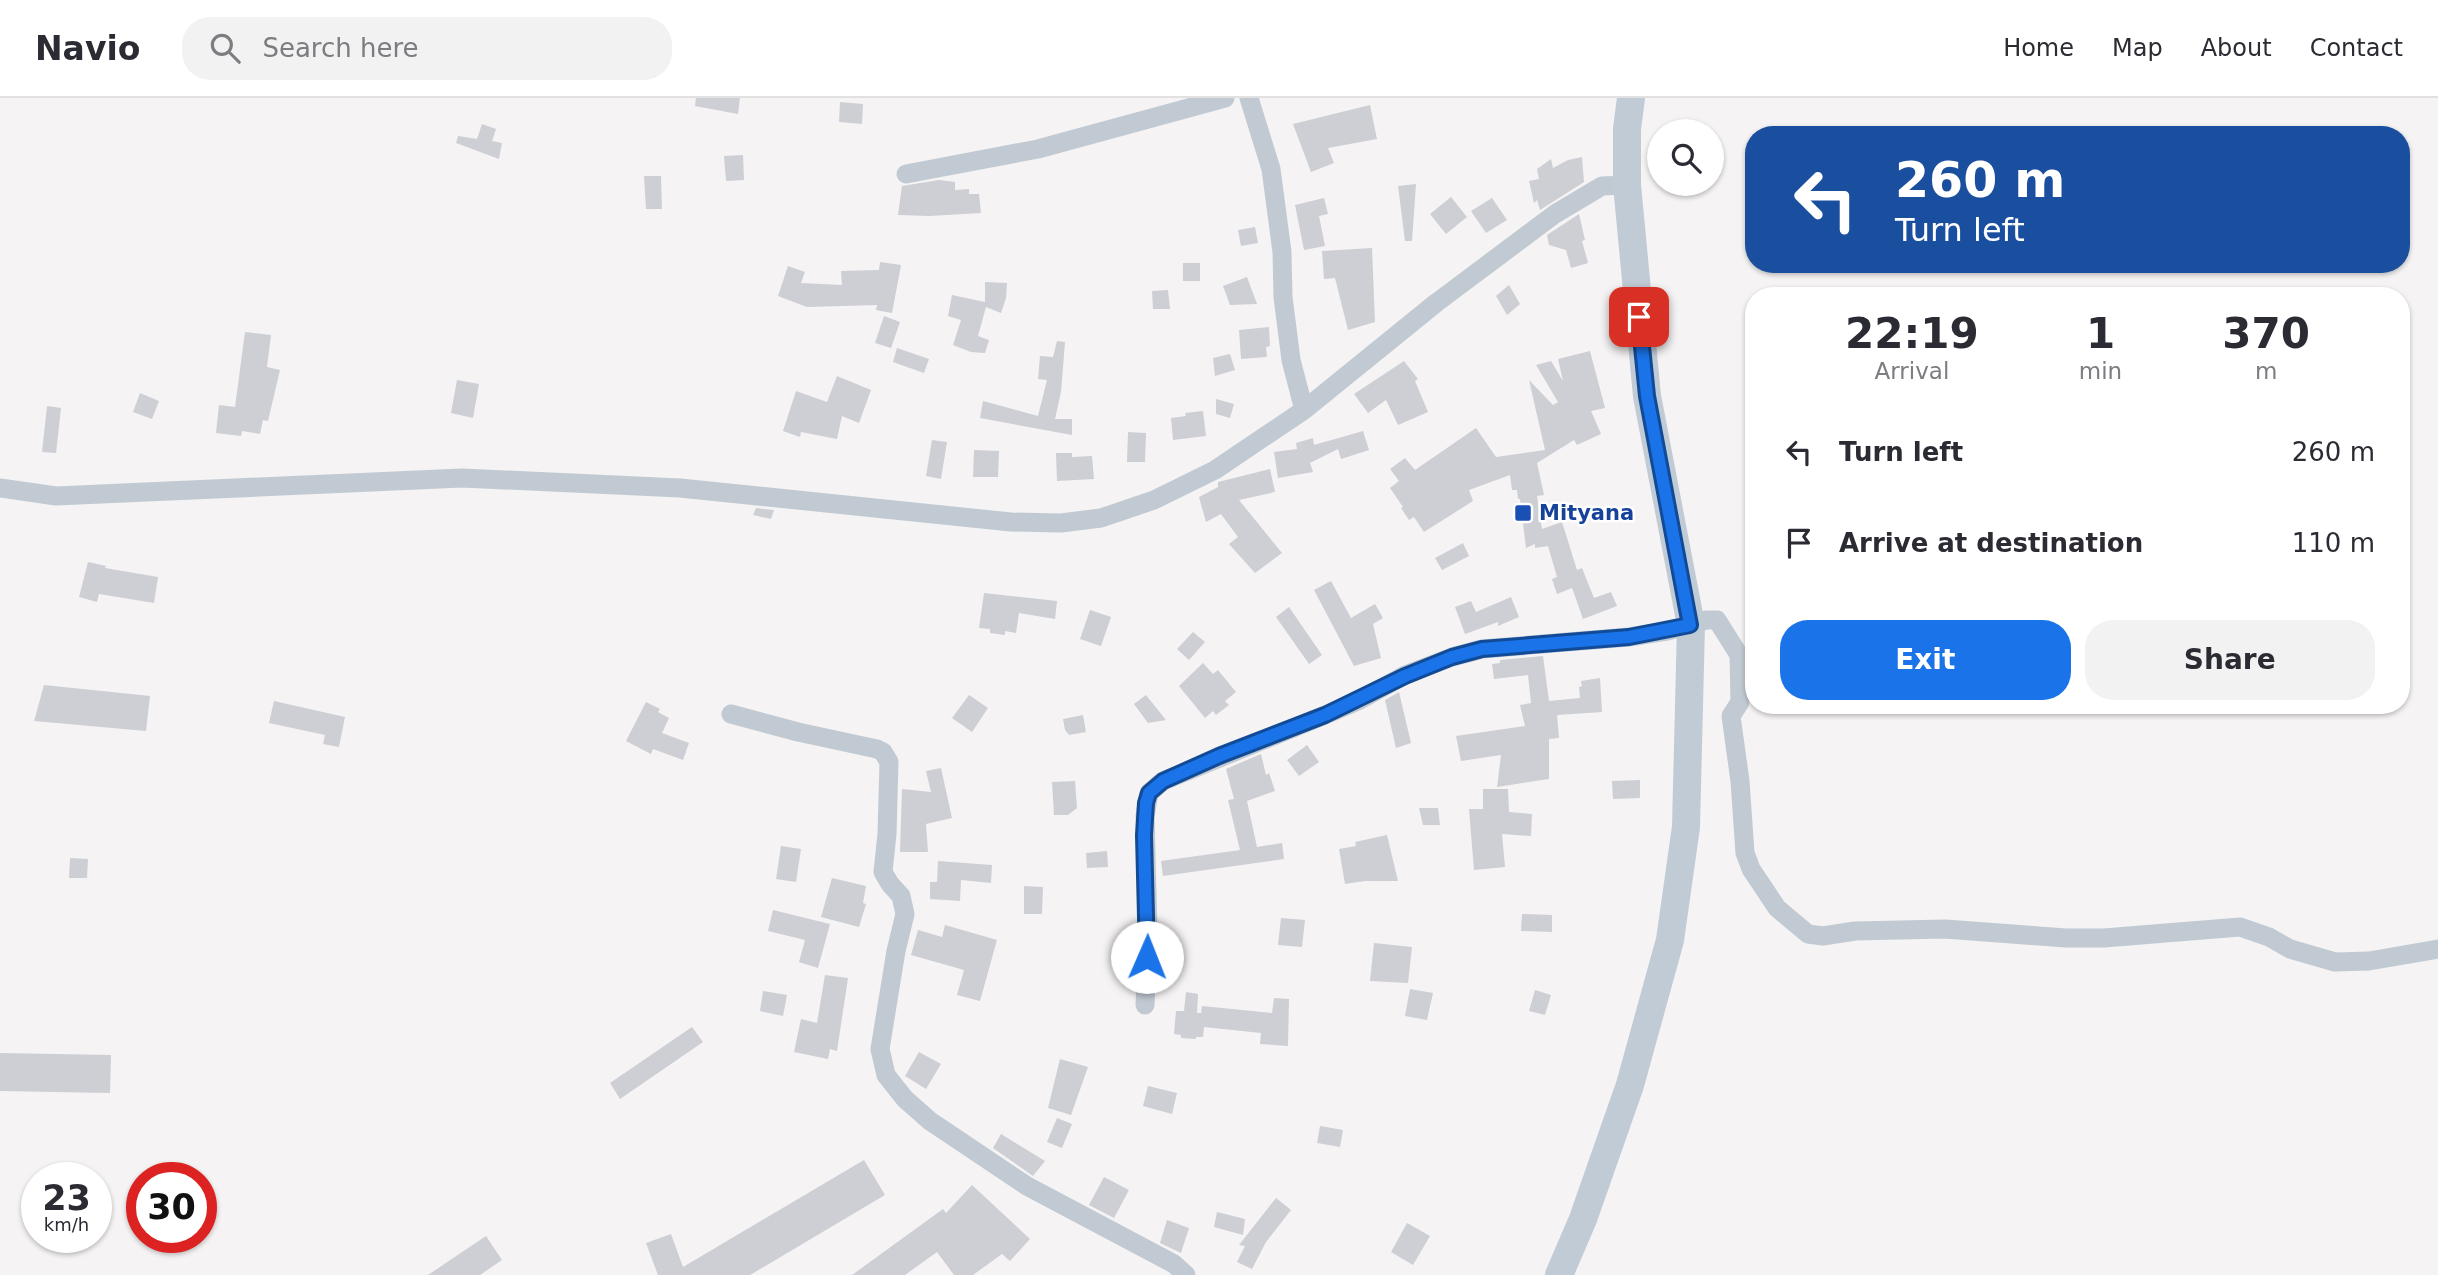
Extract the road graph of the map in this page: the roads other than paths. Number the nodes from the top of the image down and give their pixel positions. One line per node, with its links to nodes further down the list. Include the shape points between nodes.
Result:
1 (1225, 98): 4 (street, via 1038,149)
2 (1249, 98): 6 (street, via 1271,169 1291,360)
3 (1631, 98): 5 (main road)
4 (906, 174)
5 (1627, 186): 6 (street, via 1602,186 1555,214); 8 (main road, via 1647,396)
6 (1304, 410): 7 (street, via 1215,470 1154,499 1101,518 1061,523 1011,522 680,488 462,478 56,496)
7 (0, 488)
8 (1690, 625): 10 (street, via 1717,620 1739,655 1740,702 1731,716 1745,853 1777,908 1808,934 1945,929 2104,938 2240,927 2335,962 2401,957); 11 (street, via 1629,637 1482,649 1452,657 1163,781 1149,793 1146,803); 13 (main road, via 1686,827 1670,940 1630,1085)
9 (731, 714): 12 (street, via 877,749 889,762 883,872 901,896 905,914 880,1049 886,1075 905,1099 1027,1186 1174,1264)
10 (2438, 948)
11 (1145, 1005)
12 (1186, 1275)
13 (1559, 1275)

